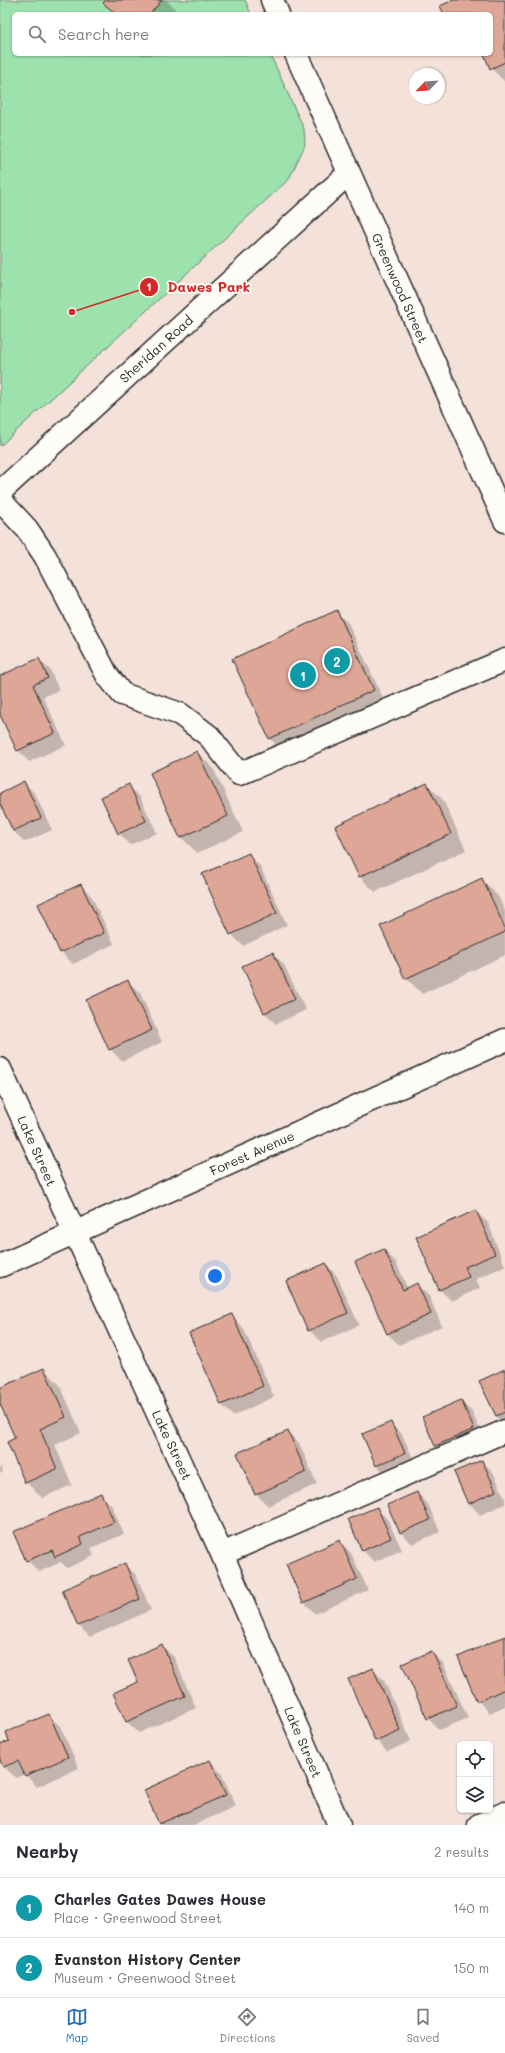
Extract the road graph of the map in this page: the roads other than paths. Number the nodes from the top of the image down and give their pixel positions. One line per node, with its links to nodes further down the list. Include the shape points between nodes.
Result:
1 (272, 0): 2 (street)
2 (277, 12)
3 (297, 56): 4 (street, Greenwood Street)
4 (348, 174): 5 (street, Sheridan Road); 7 (street, Greenwood Street)
5 (0, 492)
6 (0, 500): 8 (street, via 28,529 45,556 108,674 122,694 180,714 209,736 239,774)
7 (505, 520)
8 (505, 660)
9 (505, 1040): 11 (street, Forest Avenue)
10 (0, 1069): 11 (street, Lake Street)
11 (74, 1232): 12 (street, Forest Avenue); 14 (street, Lake Street)
12 (0, 1266)
13 (505, 1431): 14 (street)
14 (222, 1554): 16 (street, Lake Street)
15 (505, 1813): 17 (street)
16 (339, 1825)
17 (479, 1825)

